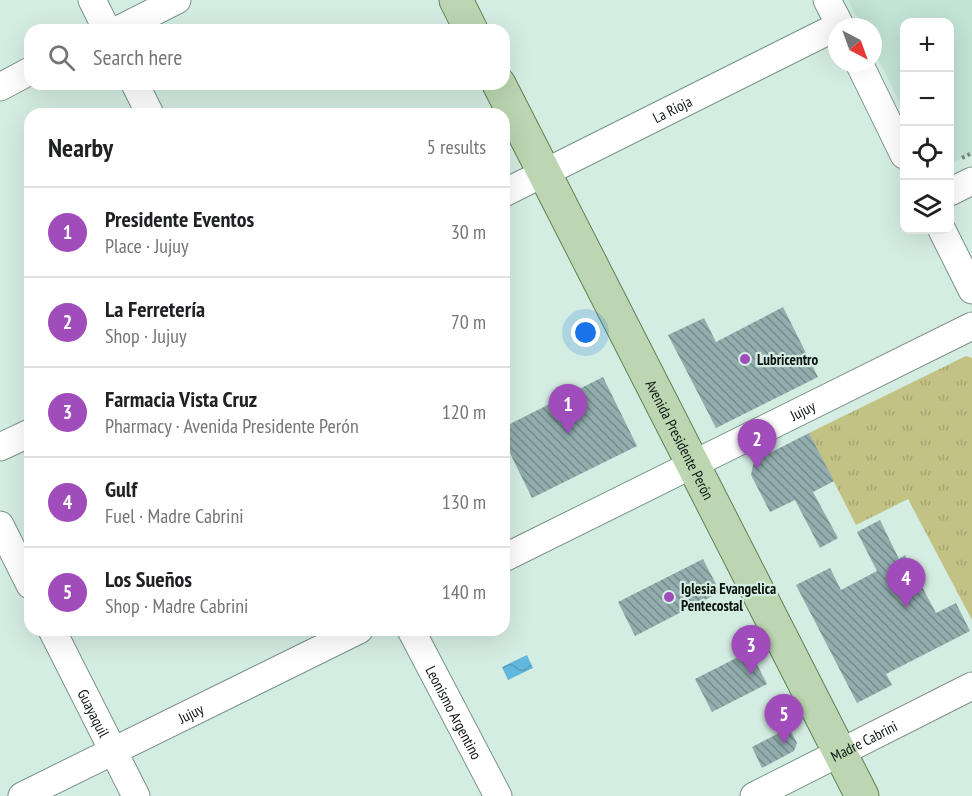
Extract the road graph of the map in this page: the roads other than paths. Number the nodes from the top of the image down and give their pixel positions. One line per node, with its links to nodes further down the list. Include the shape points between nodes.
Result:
1 (92, 0): 6 (street)
2 (177, 0): 7 (street)
3 (456, 0): 8 (main road)
4 (827, 0): 5 (street)
5 (836, 18)
6 (104, 24)
7 (130, 24)
8 (468, 24)
9 (828, 32): 17 (street, La Rioja)
10 (863, 72): 16 (street)
11 (24, 74): 12 (street)
12 (0, 87)
13 (138, 90): 15 (street)
14 (502, 90): 17 (main road, Avenida Presidente Perón)
15 (147, 108)
16 (900, 147)
17 (544, 172): 19 (street, La Rioja); 26 (main road, Avenida Presidente Perón)
18 (972, 181): 20 (street)
19 (510, 190)
20 (954, 190)
21 (944, 234): 22 (street)
22 (972, 290)
23 (972, 326): 26 (street, Jujuy)
24 (24, 436): 25 (street)
25 (0, 447)
26 (693, 464): 28 (street, Jujuy); 35 (main road, Avenida Presidente Perón)
27 (0, 525): 29 (street)
28 (510, 555)
29 (24, 573)
30 (55, 636): 34 (street, Guayaquil)
31 (347, 636): 34 (street, Jujuy)
32 (414, 636): 38 (street, Leonismo Argentino)
33 (972, 686): 35 (street, Madre Cabrini)
34 (112, 751): 36 (street, Jujuy); 37 (street, Guayaquil)
35 (840, 753): 39 (street, Madre Cabrini); 40 (main road, Avenida Presidente Perón)
36 (22, 796)
37 (136, 796)
38 (498, 796)
39 (754, 796)
40 (862, 796)

